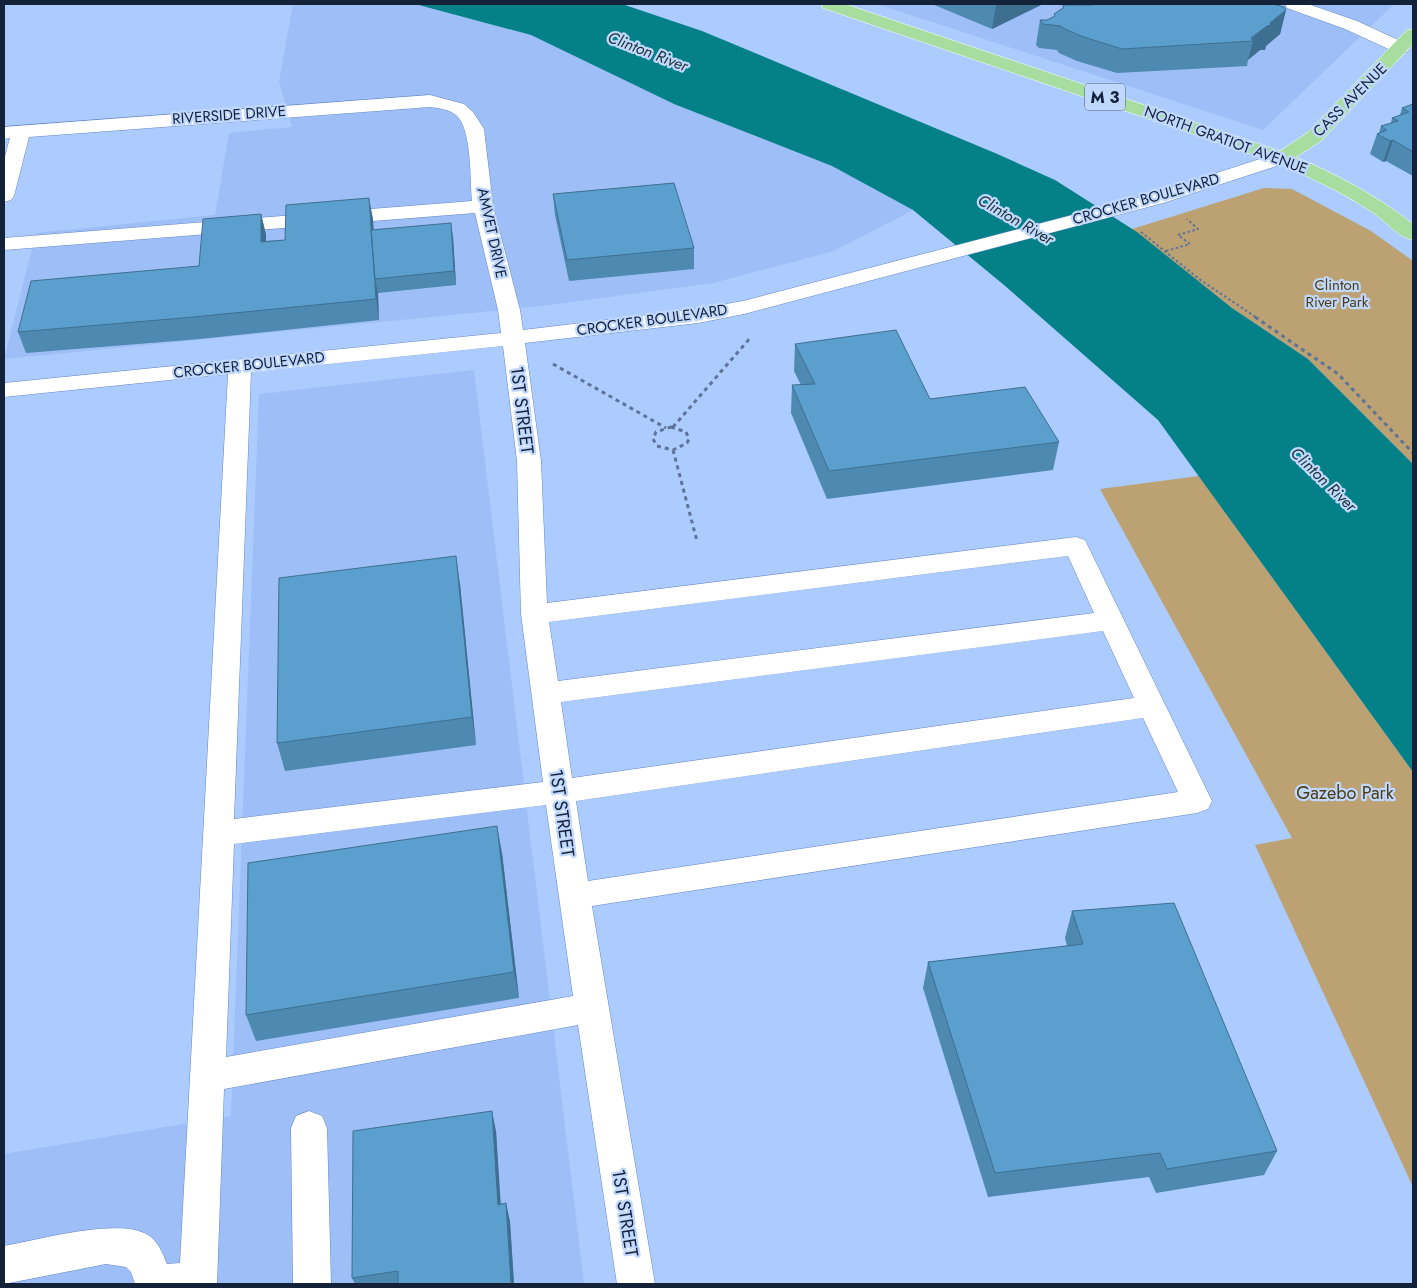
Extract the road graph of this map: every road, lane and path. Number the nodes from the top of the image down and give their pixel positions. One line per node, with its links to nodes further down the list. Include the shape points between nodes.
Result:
1 (829, 4): 6 (main road, NORTH GRATIOT AVENUE / M 3)
2 (1293, 4): 3 (street)
3 (1409, 45): 6 (main road, CASS AVENUE, via 1314,137)
4 (455, 105): 5 (street, RIVERSIDE DRIVE, via 430,100 410,101); 8 (street, AMVET DRIVE, via 465,112 476,129)
5 (12, 132): 7 (street)
6 (1282, 158): 11 (main road, NORTH GRATIOT AVENUE / M 3, via 1324,176 1380,208); 15 (street, CROCKER BOULEVARD, via 1156,199 744,307 698,316)
7 (4, 196)
8 (483, 206): 12 (street); 15 (street, AMVET DRIVE, via 509,310)
9 (1185, 218): 13 (path, via 1198,229 1178,235 1190,244)
10 (1137, 228): 13 (path)
11 (1413, 234)
12 (4, 244)
13 (1165, 252): 22 (path, via 1338,374)
14 (751, 336): 19 (path)
15 (512, 338): 17 (street, CROCKER BOULEVARD); 24 (street, 1ST STREET, via 529,461)
16 (552, 364): 20 (path)
17 (240, 365): 18 (street, CROCKER BOULEVARD); 29 (street)
18 (4, 390)
19 (673, 427): 20 (path); 21 (path, via 686,432 689,439 684,446)
20 (666, 428): 21 (path, via 656,432 654,443)
21 (673, 450): 23 (path)
22 (1413, 452)
23 (698, 541)
24 (534, 614): 25 (street, via 1076,546); 26 (street, 1ST STREET)
25 (1112, 620): 26 (street); 27 (street)
26 (546, 693): 28 (street, 1ST STREET)
27 (1152, 706): 28 (street); 30 (street, via 1197,802)
28 (559, 792): 29 (street); 30 (street, 1ST STREET)
29 (220, 833): 32 (street)
30 (574, 896): 31 (street, 1ST STREET)
31 (592, 1008): 32 (street); 39 (street, 1ST STREET)
32 (208, 1076): 35 (street)
33 (309, 1128): 38 (street)
34 (4, 1265): 36 (street, via 106,1246 136,1249 147,1262)
35 (198, 1283): 37 (street)
36 (154, 1284)
37 (158, 1284)
38 (312, 1284)
39 (636, 1284)

